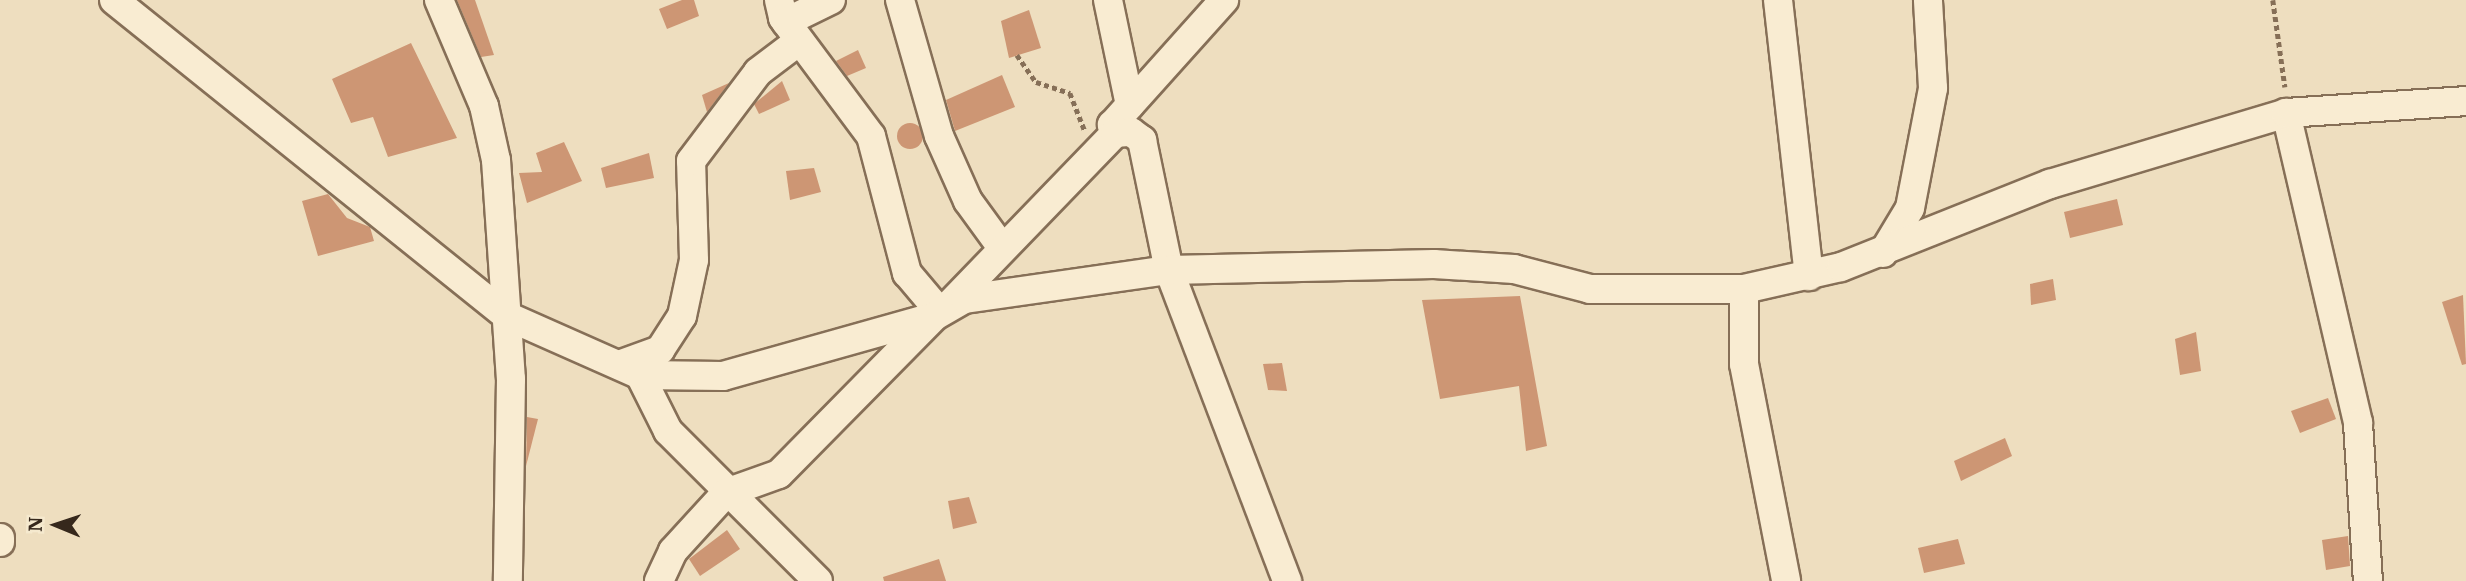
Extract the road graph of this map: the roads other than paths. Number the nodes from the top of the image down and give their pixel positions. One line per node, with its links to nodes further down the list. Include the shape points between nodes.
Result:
1 (114, 0): 20 (street)
2 (439, 0): 20 (street, via 484,106 493,146)
3 (831, 0): 9 (street)
4 (900, 0): 14 (street, via 939,136 968,201)
5 (1108, 0): 11 (street)
6 (1224, 0): 11 (street)
7 (1778, 0): 17 (street)
8 (1928, 0): 15 (street, via 1933,88 1910,208)
9 (788, 21): 19 (street, via 871,136 907,273); 21 (street, via 758,72 691,161 694,260 682,316 660,350)
10 (2466, 101): 12 (street)
11 (1130, 105): 13 (street, via 1112,125)
12 (2286, 113): 15 (street, via 2050,184); 28 (street, via 2358,423)
13 (1115, 133): 14 (street); 16 (street, via 1130,132 1142,140)
14 (1003, 249): 19 (street)
15 (1883, 253): 17 (street)
16 (1169, 270): 18 (street, via 1471,264 1590,289); 19 (street, via 1048,283); 26 (street)
17 (1809, 276): 18 (street)
18 (1744, 289): 27 (street, via 1744,364)
19 (941, 312): 21 (street, via 723,376); 22 (street, via 779,474)
20 (507, 316): 21 (street); 23 (street)
21 (629, 370): 22 (street, via 668,431)
22 (726, 493): 24 (street, via 673,551); 25 (street)
23 (508, 581)
24 (659, 581)
25 (818, 581)
26 (1287, 581)
27 (1786, 581)
28 (2368, 581)

